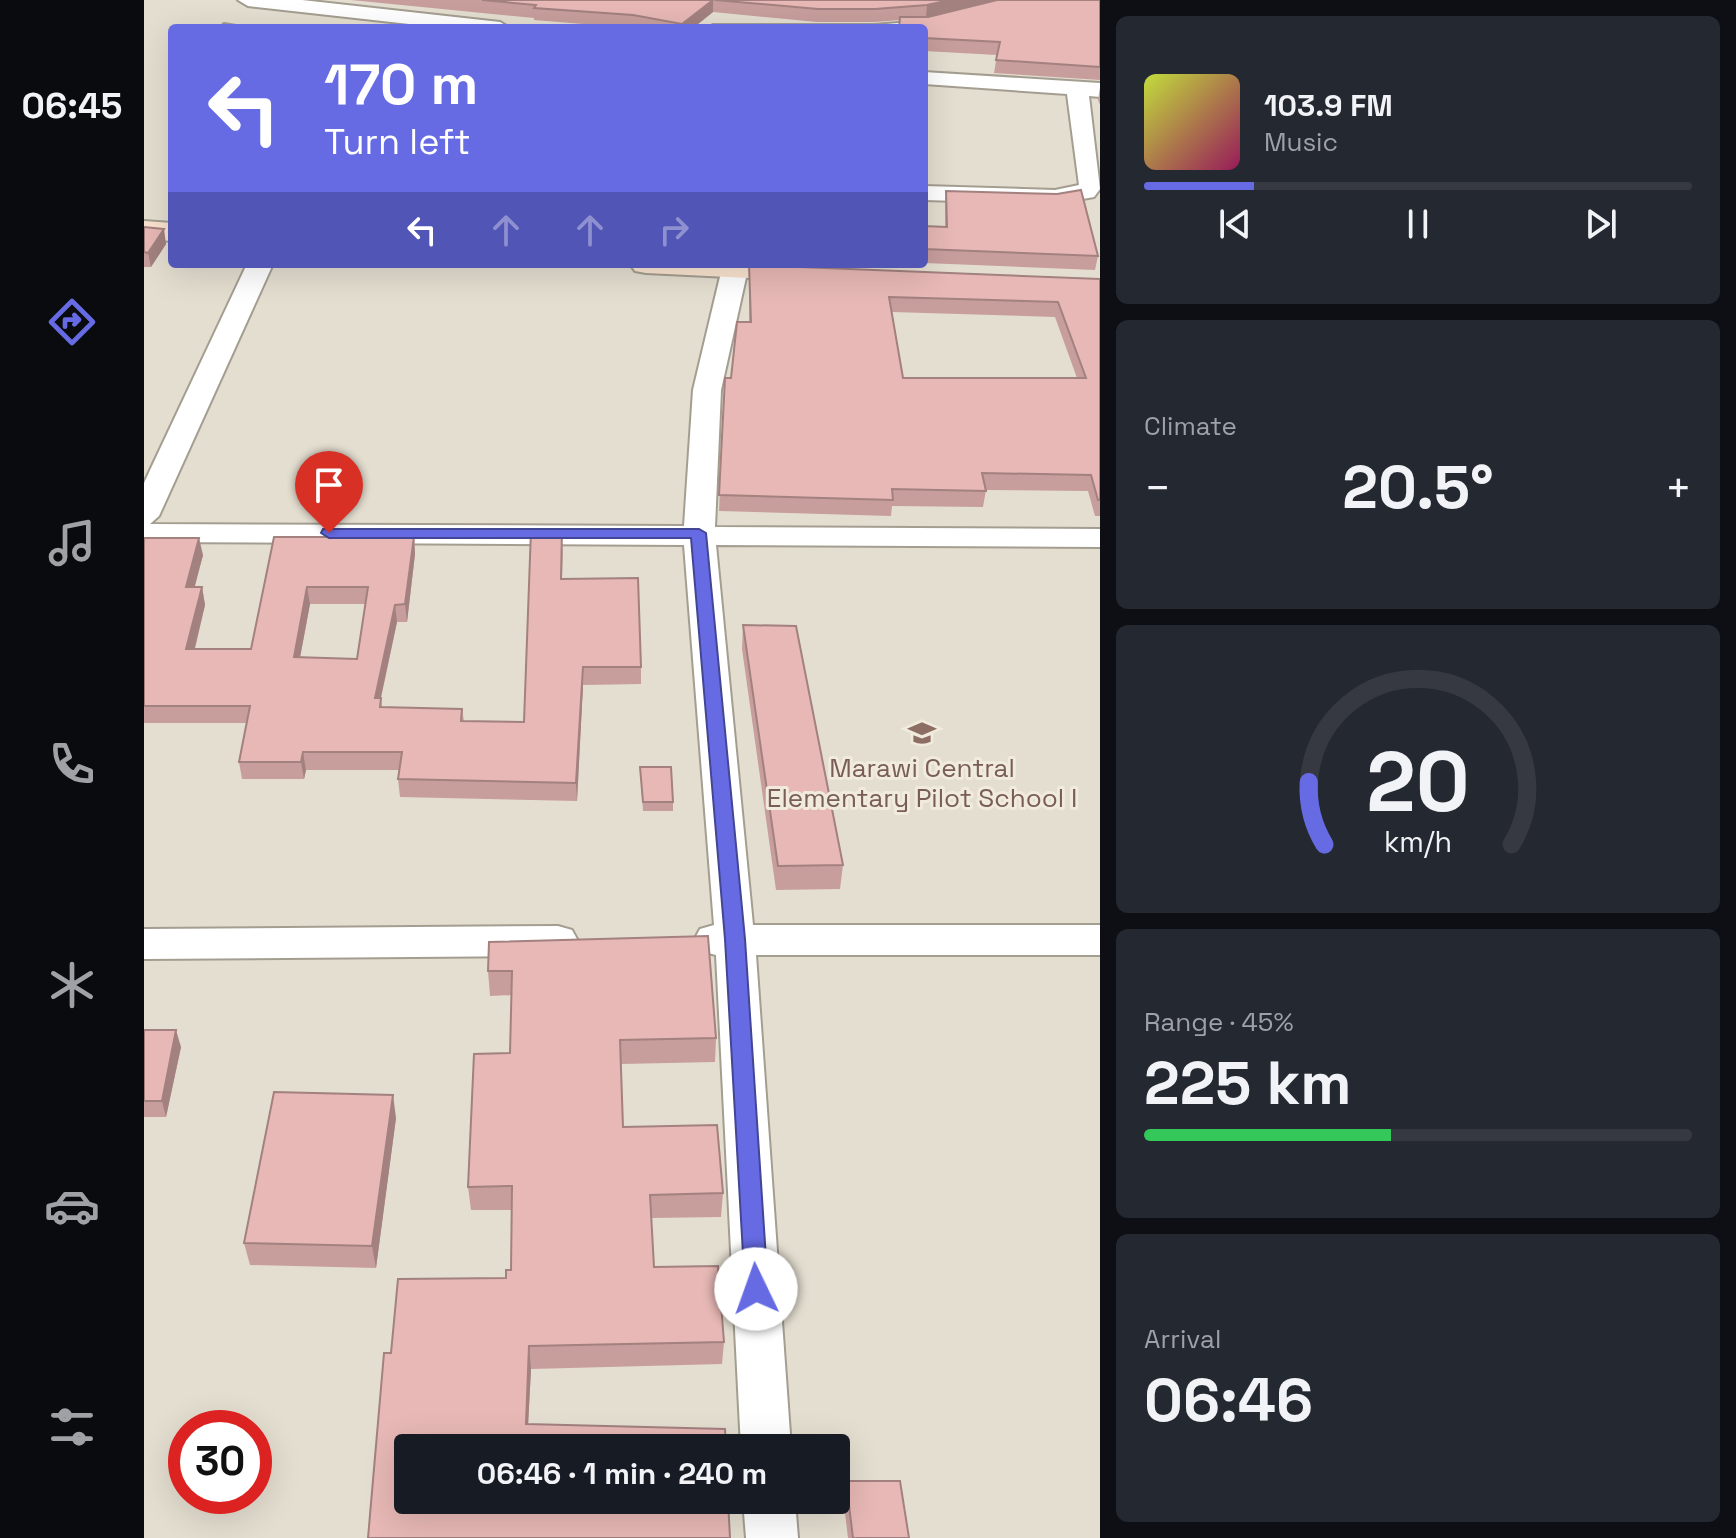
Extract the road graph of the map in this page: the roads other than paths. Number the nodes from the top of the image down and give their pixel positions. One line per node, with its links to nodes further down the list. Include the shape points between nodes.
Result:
1 (248, 0): 4 (street)
2 (470, 0): 5 (street)
3 (937, 21): 6 (lane)
4 (427, 24)
5 (444, 24)
6 (910, 24)
7 (928, 78): 8 (street)
8 (1089, 90): 9 (street, via 1091,185 1086,192 1064,197)
9 (928, 193)
10 (144, 230): 11 (street)
11 (168, 232)
12 (258, 268): 16 (street)
13 (735, 268): 18 (street, via 707,390)
14 (751, 268): 15 (street)
15 (830, 273)
16 (144, 516)
17 (144, 533): 18 (street)
18 (699, 533): 19 (street); 20 (street)
19 (1100, 538)
20 (735, 939): 21 (street); 22 (street); 25 (street)
21 (671, 940)
22 (1100, 940)
23 (592, 941): 24 (street)
24 (144, 944)
25 (765, 1434)
26 (770, 1514): 27 (street)
27 (772, 1538)

